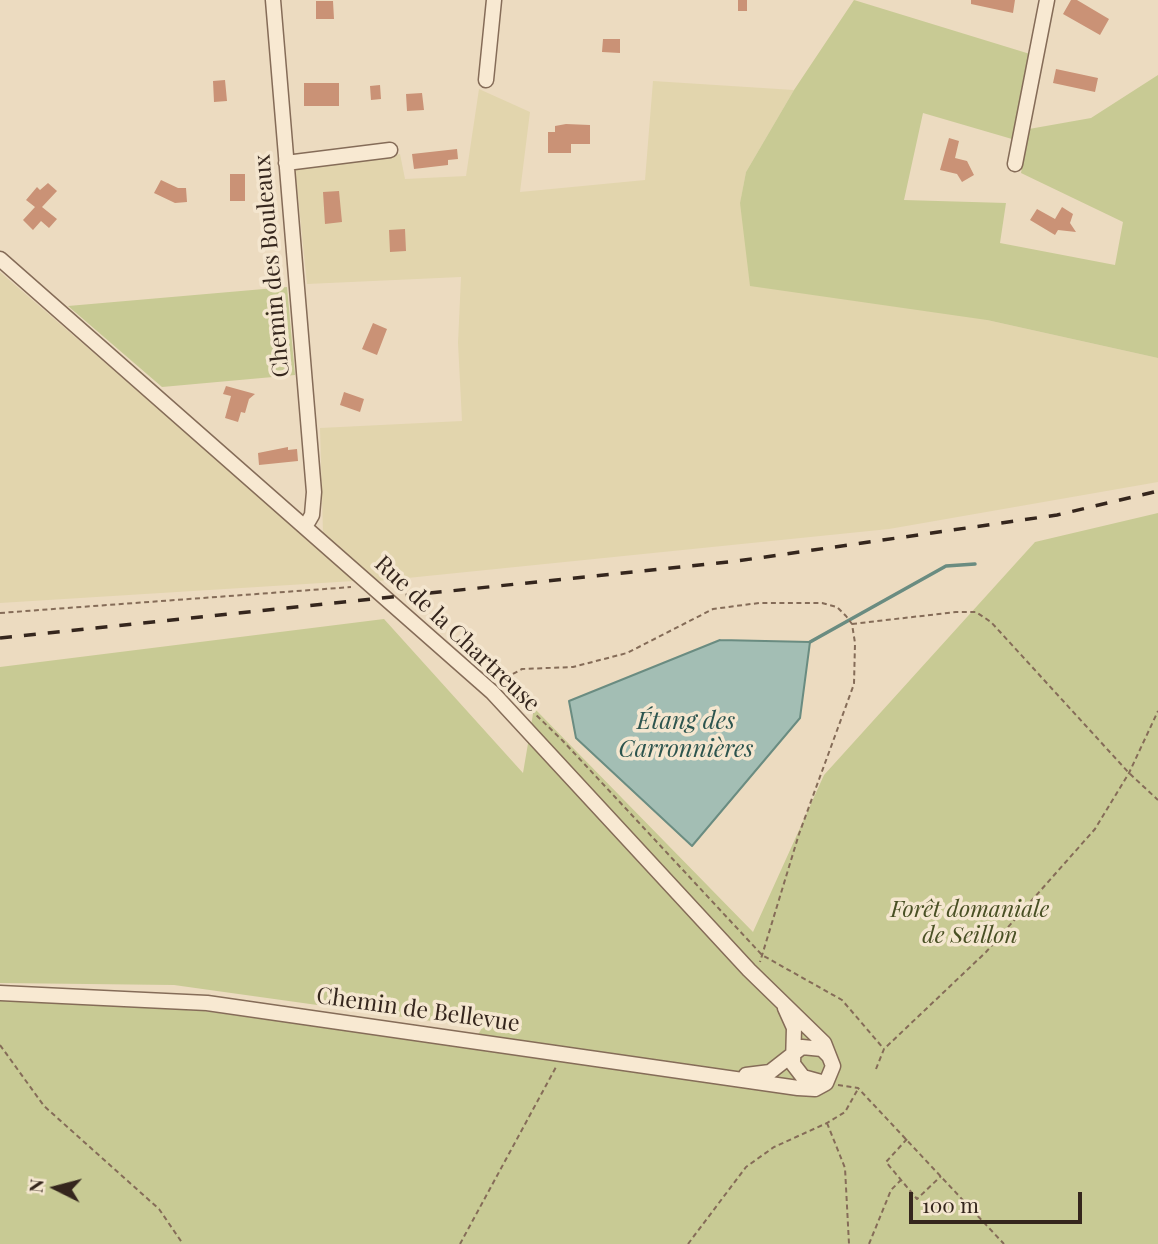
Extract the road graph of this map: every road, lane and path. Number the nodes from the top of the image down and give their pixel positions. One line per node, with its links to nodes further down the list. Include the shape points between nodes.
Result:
1 (273, 0): 6 (street, Chemin des Bouleaux)
2 (494, 0): 4 (street)
3 (1047, 0): 7 (street)
4 (486, 80)
5 (390, 150): 6 (street)
6 (286, 163): 9 (street, Chemin des Bouleaux, via 314,492 312,515)
7 (1015, 164)
8 (0, 259): 9 (street, Rue de la Chartreuse)
9 (305, 527): 10 (street, Rue de la Chartreuse)
10 (371, 585): 11 (path); 13 (street, Rue de la Chartreuse)
11 (0, 613)
12 (852, 624): 13 (path, via 837,607 822,603 713,609 618,656 573,667 523,669); 15 (path, via 976,612 991,622); 17 (path, via 855,684 799,834)
13 (496, 686): 17 (path, via 562,740); 18 (street, Rue de la Chartreuse)
14 (1158, 711): 15 (path)
15 (1129, 773): 16 (path); 22 (path, via 1095,829 1023,912)
16 (1158, 800)
17 (762, 954): 18 (path); 22 (path, via 842,1000)
18 (756, 978): 20 (street, Rue de la Chartreuse)
19 (0, 993): 24 (street, Chemin de Bellevue, via 207,1003)
20 (777, 997): 23 (street, via 794,1028); 25 (street, Rue de la Chartreuse, via 824,1043)
21 (0, 1045): 34 (path, via 44,1106 159,1209)
22 (884, 1049): 26 (path)
23 (793, 1052): 25 (street, via 814,1048); 27 (street, via 770,1072); 28 (street, via 793,1064 803,1077)
24 (563, 1054): 27 (street, Chemin de Bellevue); 35 (path)
25 (829, 1056): 28 (street, via 833,1066)
26 (876, 1069)
27 (717, 1076): 28 (street, Chemin de Bellevue, via 798,1088 815,1089)
28 (826, 1083): 29 (path)
29 (858, 1088): 30 (path, via 845,1111); 31 (path)
30 (827, 1123): 36 (path, via 774,1147 746,1167); 37 (path, via 845,1168)
31 (908, 1139): 32 (path); 33 (path, via 886,1162)
32 (942, 1175): 33 (path, via 917,1199); 39 (path)
33 (901, 1180): 38 (path, via 891,1190)
34 (183, 1244)
35 (460, 1244)
36 (688, 1244)
37 (849, 1244)
38 (869, 1244)
39 (1004, 1244)

